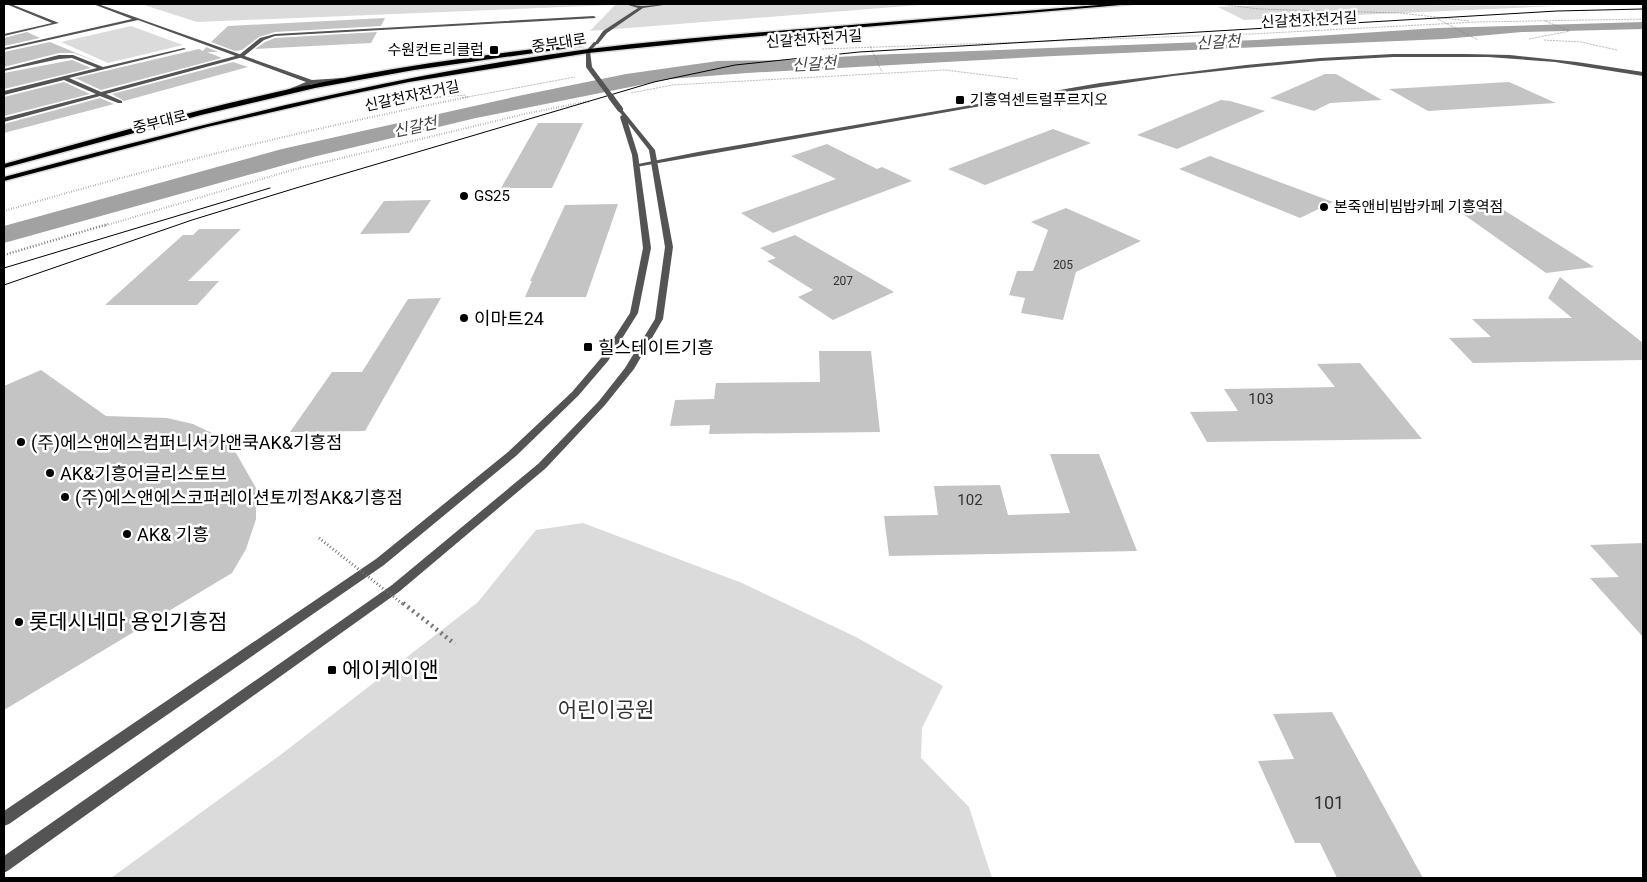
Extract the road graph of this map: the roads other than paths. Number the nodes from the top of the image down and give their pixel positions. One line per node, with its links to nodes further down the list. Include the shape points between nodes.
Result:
1 (8, 4): 11 (street, via 57,23)
2 (95, 4): 8 (street)
3 (627, 4): 6 (street)
4 (668, 4): 6 (street)
5 (1129, 4): 16 (main road, 중부대로, via 725,37)
6 (642, 7): 13 (street, via 605,32)
7 (594, 17): 17 (street, via 275,35 262,39)
8 (138, 19): 14 (street); 17 (street)
9 (757, 26): 10 (main road)
10 (718, 30)
11 (4, 35)
12 (654, 36): 13 (main road, 중부대로)
13 (596, 43): 16 (street); 22 (main road, 중부대로, via 474,58)
14 (4, 49)
15 (184, 49): 18 (street)
16 (588, 52): 28 (street, bridge, via 588,67); 33 (main road, 중부대로, via 409,80 333,96 206,125)
17 (241, 56): 23 (street); 25 (street)
18 (102, 69): 19 (street, via 73,56); 21 (street)
19 (4, 70)
20 (1643, 74): 30 (street, via 1548,60 1468,55 1412,55 1284,64 1197,72 1046,93)
21 (64, 78): 24 (street); 25 (street)
22 (349, 80): 23 (street); 26 (main road, 중부대로)
23 (311, 82): 26 (street)
24 (4, 93)
25 (101, 94): 27 (street); 29 (street)
26 (278, 95): 31 (main road, 중부대로, via 124,132)
27 (120, 102)
28 (620, 109): 30 (street, via 652,150); 32 (street)
29 (4, 120)
30 (654, 162): 32 (street); 35 (street, via 669,247 659,319 629,369 602,404 542,466 396,588)
31 (4, 166)
32 (636, 166): 34 (street, via 647,248 634,313 605,359 575,394 512,454 380,562)
33 (4, 179)
34 (4, 819)
35 (4, 865)

